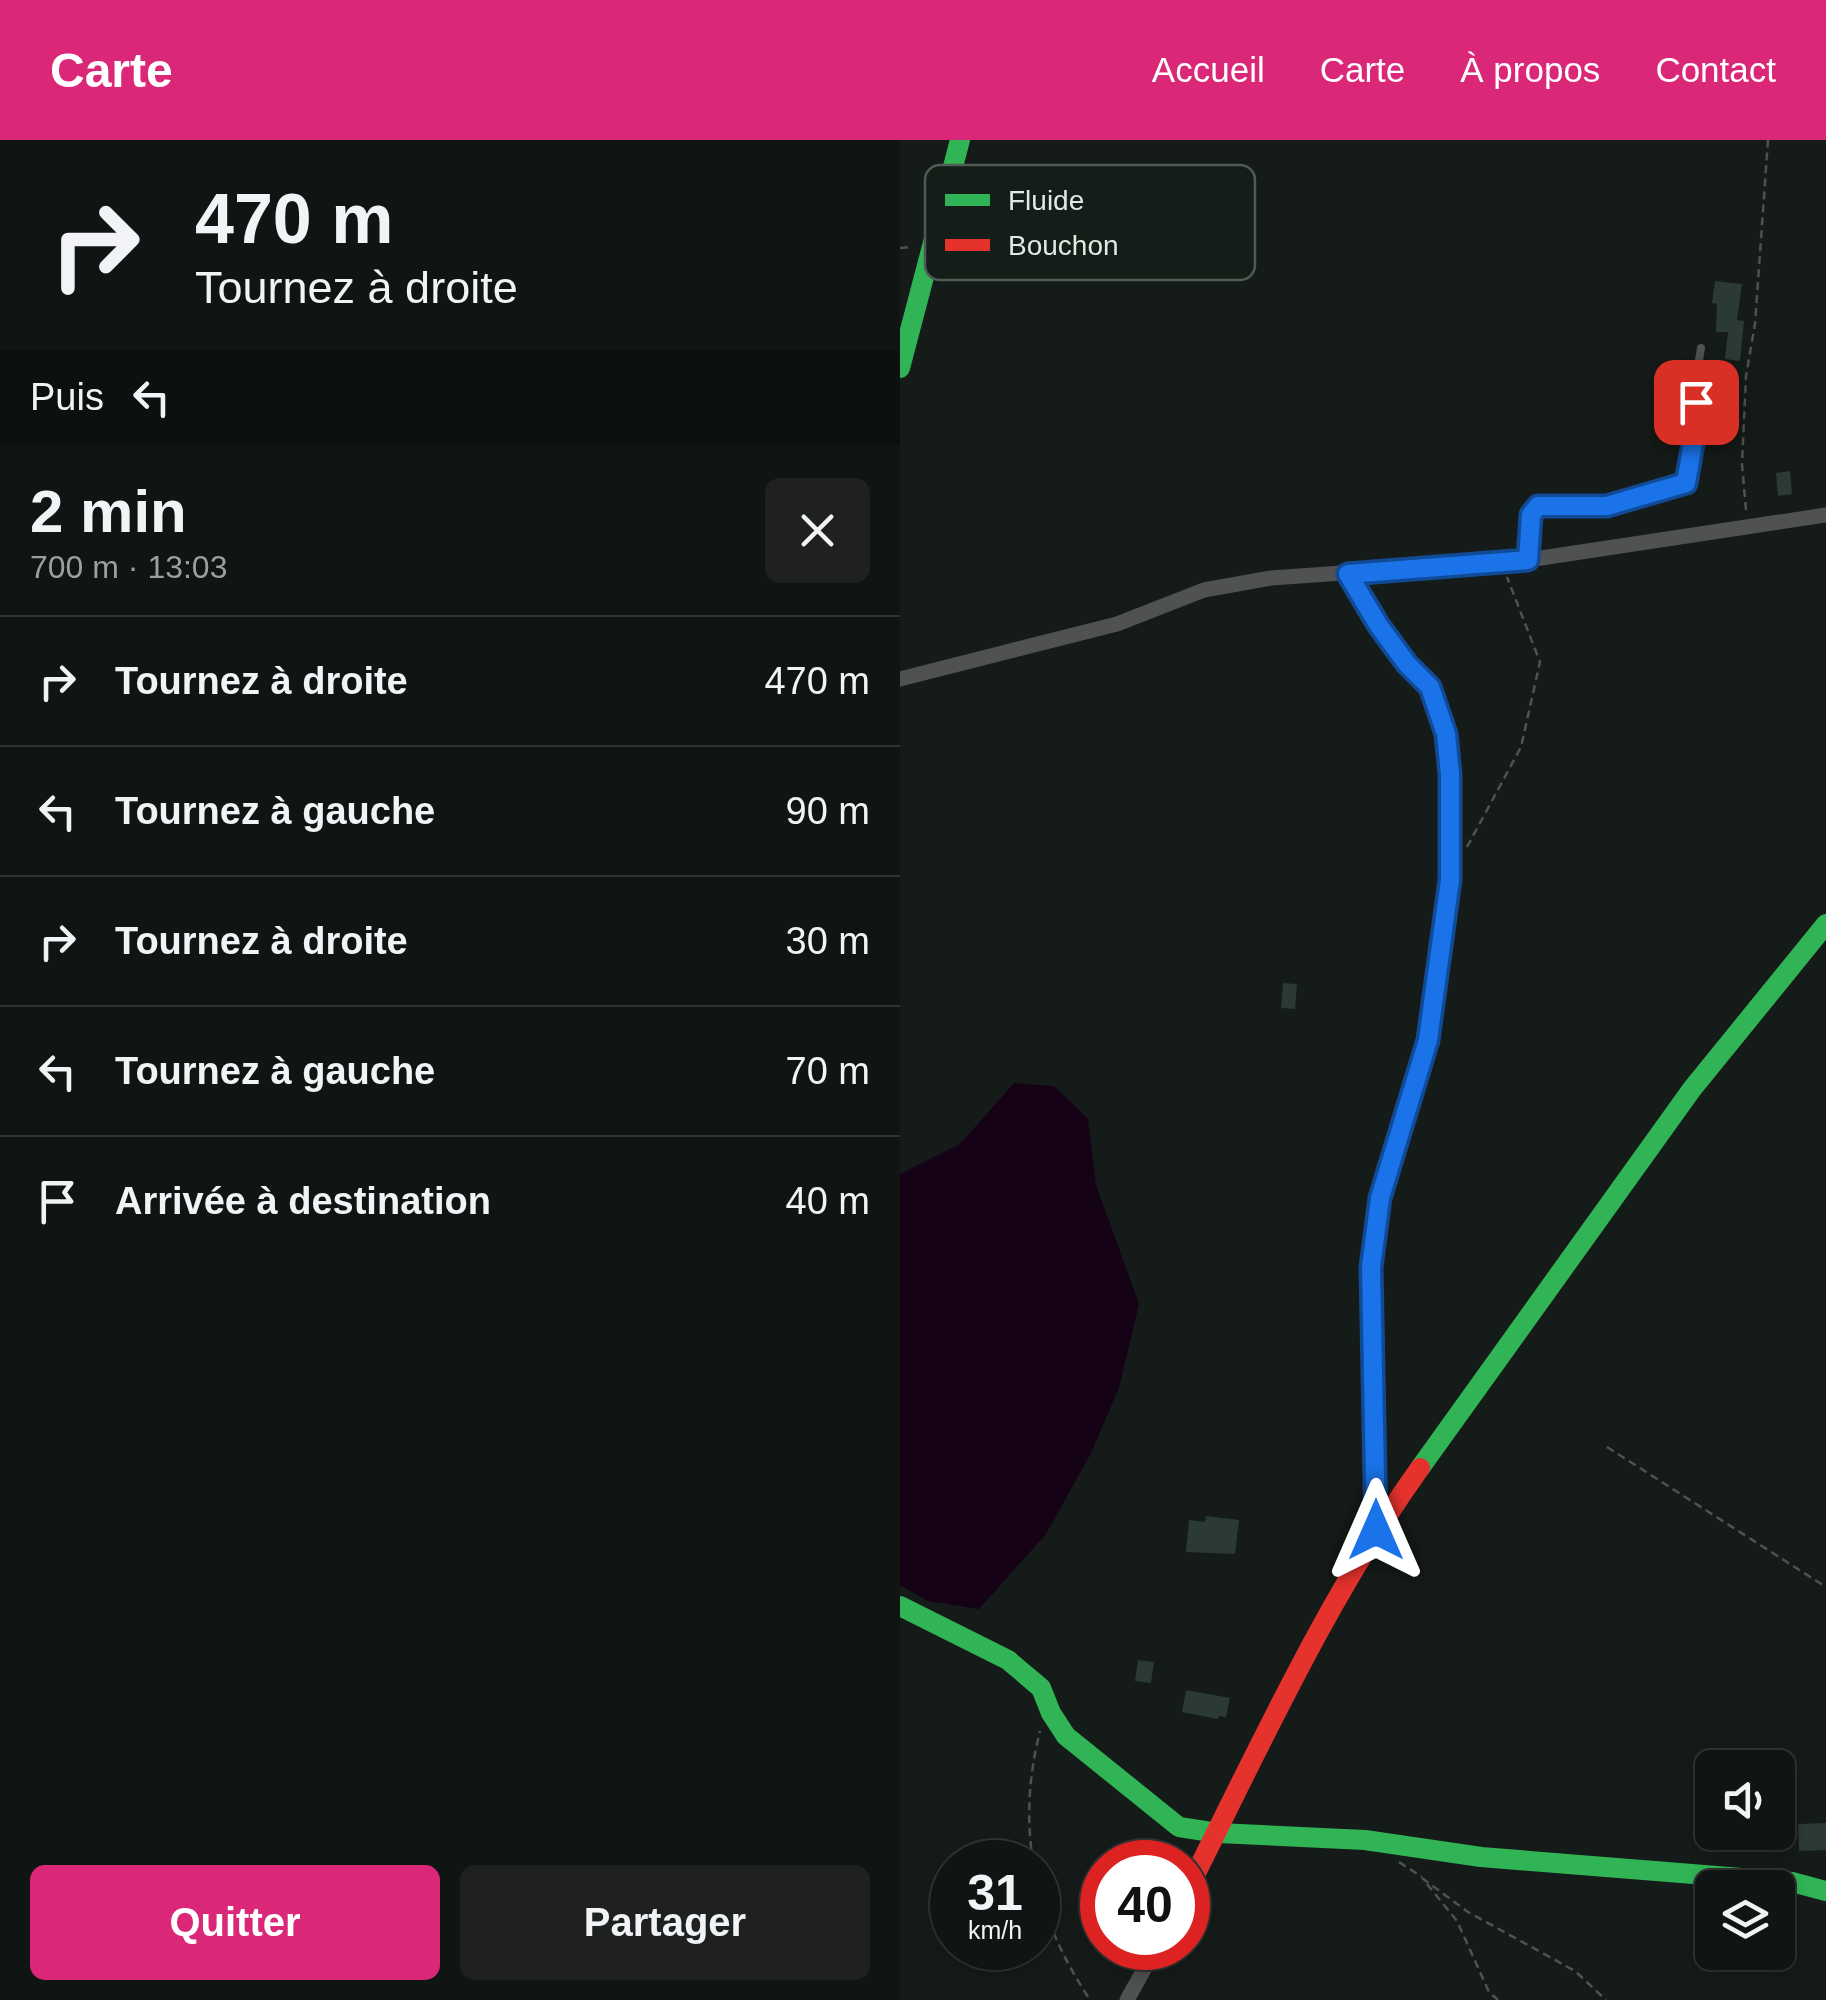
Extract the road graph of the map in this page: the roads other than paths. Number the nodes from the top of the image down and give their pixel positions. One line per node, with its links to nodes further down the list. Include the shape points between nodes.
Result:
1 (960, 140): 2 (street)
2 (953, 165)
3 (925, 273): 5 (street)
4 (1701, 348): 7 (lane, via 1686,483 1607,506 1538,506 1531,515)
5 (900, 368)
6 (1826, 515): 7 (street)
7 (1528, 560): 8 (street)
8 (1348, 574): 9 (street, via 1204,590 1117,624); 11 (street, via 1379,626 1430,687 1446,734 1450,774 1450,880 1428,1040 1380,1198 1371,1267)
9 (900, 679)
10 (1826, 924): 11 (street, via 1692,1089)
11 (1376, 1530): 13 (street)
12 (900, 1606): 13 (street, via 1008,1660 1042,1688 1066,1736 1122,1784 1180,1827)
13 (1218, 1833): 14 (street); 15 (street, via 1365,1840)
14 (1210, 1848)
15 (1826, 1890)
16 (1144, 1970): 17 (street)
17 (1127, 2000)

